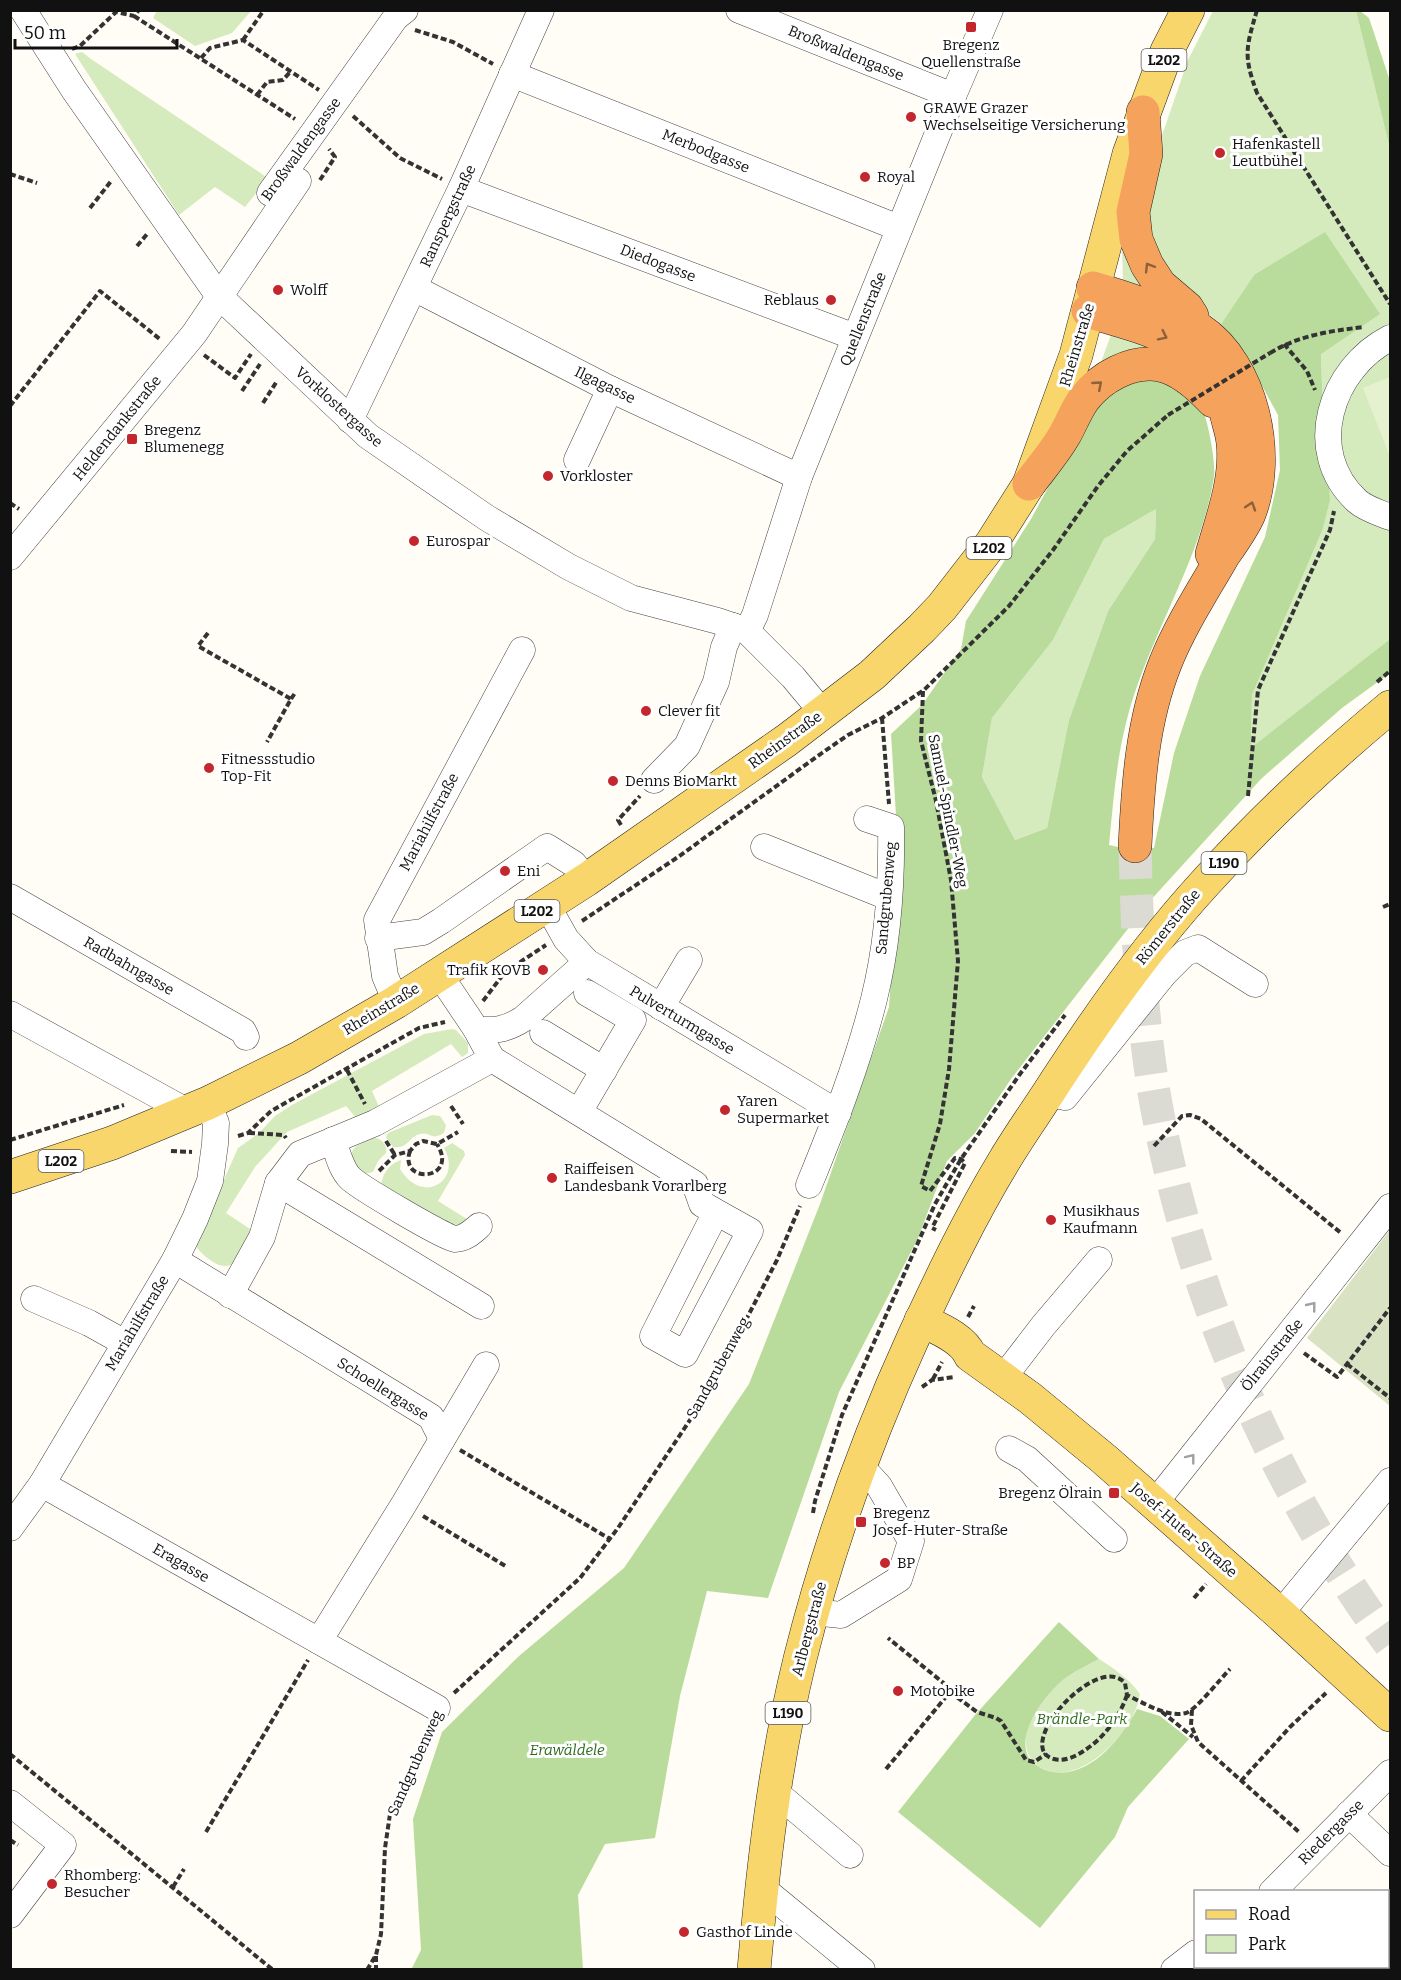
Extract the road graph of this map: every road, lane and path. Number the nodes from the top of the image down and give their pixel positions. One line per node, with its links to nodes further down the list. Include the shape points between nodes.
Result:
1 (23, 10): 12 (street, Vorklostergasse)
2 (139, 10): 10 (path)
3 (264, 10): 11 (path)
4 (541, 10): 15 (street, Ranspergstraße)
5 (739, 10): 17 (street, Broßwaldengasse)
6 (990, 10): 17 (street, Quellenstraße)
7 (1188, 10): 19 (main road, Rheinstraße / L202)
8 (1257, 10): 32 (path, via 1247,44 1248,67 1257,93)
9 (391, 14): 15 (path); 18 (street, Broßwaldengasse)
10 (134, 16): 12 (path, via 116,12 80,46); 13 (path)
11 (243, 40): 13 (path, via 210,48); 14 (path)
12 (53, 58): 21 (street, Vorklostergasse)
13 (201, 58): 16 (path)
14 (291, 71): 16 (path, via 283,80 267,82); 18 (path)
15 (512, 74): 25 (street, Ranspergstraße); 27 (street, Merbodgasse)
16 (257, 95): 20 (path)
17 (953, 96): 27 (street, Quellenstraße)
18 (336, 101): 20 (street, Broßwaldengasse); 25 (path, via 400,158)
19 (1143, 112): 31 (main road, Rheinstraße / L202); 33 (highway, one-way to 19, via 1187,308 1161,285 1147,265 1136,239 1133,212 1146,154)
20 (314, 132): 28 (street, Broßwaldengasse, via 259,208)
21 (126, 163): 26 (path); 30 (street, Vorklostergasse)
22 (10, 174): 24 (path)
23 (298, 181): 28 (street)
24 (37, 183)
25 (461, 189): 29 (street, Ranspergstraße); 35 (street, Diedogasse)
26 (90, 208)
27 (899, 228): 35 (street, Quellenstraße)
28 (263, 231): 30 (street)
29 (414, 288): 39 (street, Ilgagasse); 44 (street, Ranspergstraße)
30 (218, 295): 36 (street, Heldendankstraße); 37 (street, Vorklostergasse)
31 (1091, 299): 33 (highway, via 1151,306); 42 (highway, one-way to 42, via 1180,345 1209,370); 47 (main road, Rheinstraße / L202, via 1070,372)
32 (1390, 304)
33 (1198, 328): 51 (highway, one-way to 33, via 1248,515 1257,477 1258,442 1253,414 1232,365)
34 (1379, 332): 38 (path, via 1314,334); 43 (street, via 1377,345 1352,368)
35 (855, 337): 46 (street, Quellenstraße)
36 (190, 338): 37 (path, via 235,378); 41 (path, via 183,326 166,345 100,291); 50 (street, Heldendankstraße)
37 (267, 341): 40 (path); 44 (street, Vorklostergasse)
38 (1284, 344): 43 (path, via 1307,371); 55 (path, bridge, via 1168,415 1127,450 1009,606)
39 (610, 389): 45 (street); 46 (street, Ilgagasse)
40 (242, 391)
41 (10, 406)
42 (1226, 411): 47 (highway, one-way to 42, via 1063,438 1083,400 1108,376 1127,368 1160,365 1180,373); 51 (highway, via 1233,441 1230,483)
43 (1329, 417): 48 (street, via 1328,450)
44 (350, 420): 52 (street, Vorklostergasse, via 486,518 569,567 631,598)
45 (577, 460)
46 (799, 477): 52 (street, Quellenstraße, via 754,615)
47 (1029, 484): 59 (main road, Rheinstraße / L202, via 991,544 942,607 872,675)
48 (1346, 487): 49 (street, via 1358,501); 63 (path, via 1338,496 1330,530 1258,690)
49 (1390, 517)
50 (10, 557)
51 (1201, 593): 66 (highway, via 1165,664 1153,705 1142,750)
52 (740, 628): 59 (street, Vorklostergasse); 62 (street, Quellenstraße, via 724,647 716,682 687,746)
53 (208, 633): 57 (path, via 198,646)
54 (522, 650): 75 (street, Mariahilfstraße, via 377,920)
55 (924, 690): 60 (path); 115 (path, Samuel-Spindler-Weg, via 921,741 951,880 958,961 940,1124 921,1186 930,1191 955,1158 965,1163 932,1228)
56 (295, 693): 57 (path)
57 (291, 699): 61 (path)
58 (1390, 707): 92 (main road, Römerstraße / L190, via 1295,791 1205,882 1147,951)
59 (824, 712): 68 (main road, Rheinstraße / L202)
60 (882, 718): 65 (path, Sandgrubenweg); 74 (path, via 848,735)
61 (267, 742)
62 (654, 780)
63 (1248, 796)
64 (867, 819): 65 (street)
65 (891, 826): 70 (street, Sandgrubenweg)
66 (1135, 846)
67 (764, 847): 70 (street)
68 (586, 880): 72 (main road, Rheinstraße / L202); 75 (street, via 574,864 547,847 423,932)
69 (10, 897): 89 (street, Radbahngasse, via 243,1031)
70 (888, 897): 96 (street, Sandgrubenweg, via 875,997)
71 (1390, 904): 73 (path)
72 (547, 905): 78 (street, Pulverturmgasse, via 566,939); 79 (main road, Rheinstraße / L202)
73 (1383, 907)
74 (585, 920)
75 (378, 938): 83 (street, Mariahilfstraße, via 385,976)
76 (539, 950): 82 (path, via 505,972)
77 (689, 960): 84 (street)
78 (587, 962): 84 (street, Pulverturmgasse); 87 (street, via 512,1026 489,1031)
79 (439, 974): 83 (main road, Rheinstraße / L202); 87 (street)
80 (1255, 984): 92 (street, Römerstraße, via 1198,948 1185,953 1065,1097)
81 (587, 993): 91 (street, via 633,1020)
82 (485, 999)
83 (396, 1002): 94 (main road, Rheinstraße / L202, via 299,1058)
84 (661, 1007): 96 (street, Pulverturmgasse)
85 (10, 1014): 94 (street)
86 (450, 1021): 97 (path, via 419,1028 271,1111)
87 (476, 1029): 90 (street)
88 (543, 1033): 91 (street)
89 (246, 1037)
90 (492, 1059): 95 (street); 101 (street, via 375,1123)
91 (604, 1070): 95 (street)
92 (1048, 1093): 123 (main road, Römerstraße / L190, via 960,1239)
93 (133, 1103): 100 (path)
94 (198, 1107): 108 (main road, Rheinstraße / L202, via 112,1143); 117 (street, Mariahilfstraße, via 216,1123 210,1181)
95 (579, 1112): 113 (street, via 695,1184 702,1204)
96 (838, 1113): 110 (street, Sandgrubenweg)
97 (248, 1132): 99 (path); 107 (path, via 284,1136)
98 (458, 1132): 102 (path)
99 (234, 1138)
100 (10, 1140)
101 (333, 1140): 107 (street); 111 (street, via 349,1178)
102 (437, 1144): 105 (path, via 423,1141); 105 (path, via 441,1166 429,1175 409,1166)
103 (1154, 1146): 116 (path, via 1182,1116 1201,1119)
104 (171, 1151): 106 (path)
105 (410, 1151): 111 (path, via 386,1161)
106 (192, 1152)
107 (300, 1154): 109 (street)
108 (10, 1177)
109 (278, 1183): 119 (street, via 262,1237); 121 (street)
110 (809, 1185): 138 (path, Sandgrubenweg, via 777,1260 708,1393)
111 (367, 1189): 114 (street, via 447,1237 464,1238)
112 (1390, 1207): 116 (street, Ölrainstraße)
113 (716, 1212): 113 (street, via 653,1336 685,1354 750,1232)
114 (479, 1226)
115 (938, 1231)
116 (1359, 1247): 124 (street, Ölrainstraße, one-way to 116)
117 (175, 1260): 119 (street, Schoellergasse); 125 (street, Mariahilfstraße)
118 (1099, 1260): 128 (street)
119 (230, 1295): 130 (street, Schoellergasse, via 432,1417)
120 (34, 1299): 125 (street)
121 (481, 1306)
122 (1390, 1308): 126 (path)
123 (917, 1329): 128 (main road, Josef-Huter-Straße, via 947,1354 970,1355); 132 (main road, Arlbergstraße / L190)
124 (1286, 1339): 126 (path, via 1336,1377); 136 (street, Ölrainstraße, one-way to 124)
125 (125, 1343): 134 (street, Mariahilfstraße)
126 (1347, 1364): 129 (path)
127 (486, 1365): 130 (street)
128 (1003, 1378): 136 (main road, Josef-Huter-Straße)
129 (1390, 1398)
130 (442, 1438): 135 (street); 138 (path)
131 (1009, 1449): 139 (street, via 1027,1459)
132 (860, 1464): 143 (main road, Arlbergstraße / L190); 143 (street, via 879,1486 911,1541 899,1579 841,1615)
133 (1390, 1481): 144 (street)
134 (42, 1484): 137 (street, Mariahilfstraße); 146 (street, Eragasse)
135 (404, 1504): 140 (path); 146 (street)
136 (1154, 1504): 144 (main road, Josef-Huter-Straße)
137 (10, 1528)
138 (609, 1539): 151 (path, Sandgrubenweg, via 580,1578)
139 (1114, 1539)
140 (507, 1567)
141 (1210, 1579): 142 (path)
142 (1194, 1598)
143 (813, 1612): 161 (main road, Arlbergstraße / L190)
144 (1280, 1614): 148 (main road, Josef-Huter-Straße)
145 (888, 1638): 149 (path)
146 (319, 1641): 151 (street, Eragasse); 164 (path)
147 (1230, 1669): 153 (path)
148 (1344, 1672): 154 (main road, Josef-Huter-Straße); 160 (path)
149 (950, 1692): 157 (path, via 977,1712 1001,1721 1026,1760 1034,1762); 158 (path)
150 (1127, 1695): 152 (path); 157 (path, via 1114,1720 1086,1750 1059,1760); 157 (path, via 1122,1679 1112,1676 1082,1688 1049,1722 1042,1742)
151 (437, 1708): 175 (path, Sandgrubenweg, via 390,1814)
152 (1159, 1710): 153 (path, via 1179,1714); 155 (path)
153 (1192, 1710): 155 (path, via 1191,1725)
154 (1390, 1715)
155 (1198, 1742): 160 (path)
156 (10, 1754): 171 (path)
157 (1046, 1754)
158 (886, 1769)
159 (1390, 1773): 163 (street, Riedergasse)
160 (1241, 1781): 167 (path)
161 (774, 1791): 169 (street); 172 (main road, Arlbergstraße / L190)
162 (10, 1803): 174 (street, via 63,1845)
163 (1349, 1814): 167 (street, Riedergasse); 168 (street)
164 (206, 1832)
165 (10, 1840): 166 (path)
166 (18, 1845)
167 (1317, 1848): 173 (street, Riedergasse)
168 (1390, 1853)
169 (850, 1855)
170 (184, 1869): 171 (path)
171 (173, 1887): 176 (path)
172 (761, 1887): 179 (main road, Arlbergstraße / L190); 180 (street)
173 (1274, 1890)
174 (10, 1915)
175 (376, 1955): 177 (path, Sandgrubenweg); 178 (path)
176 (273, 1970)
177 (367, 1970)
178 (376, 1970)
179 (754, 1970)
180 (862, 1970)

